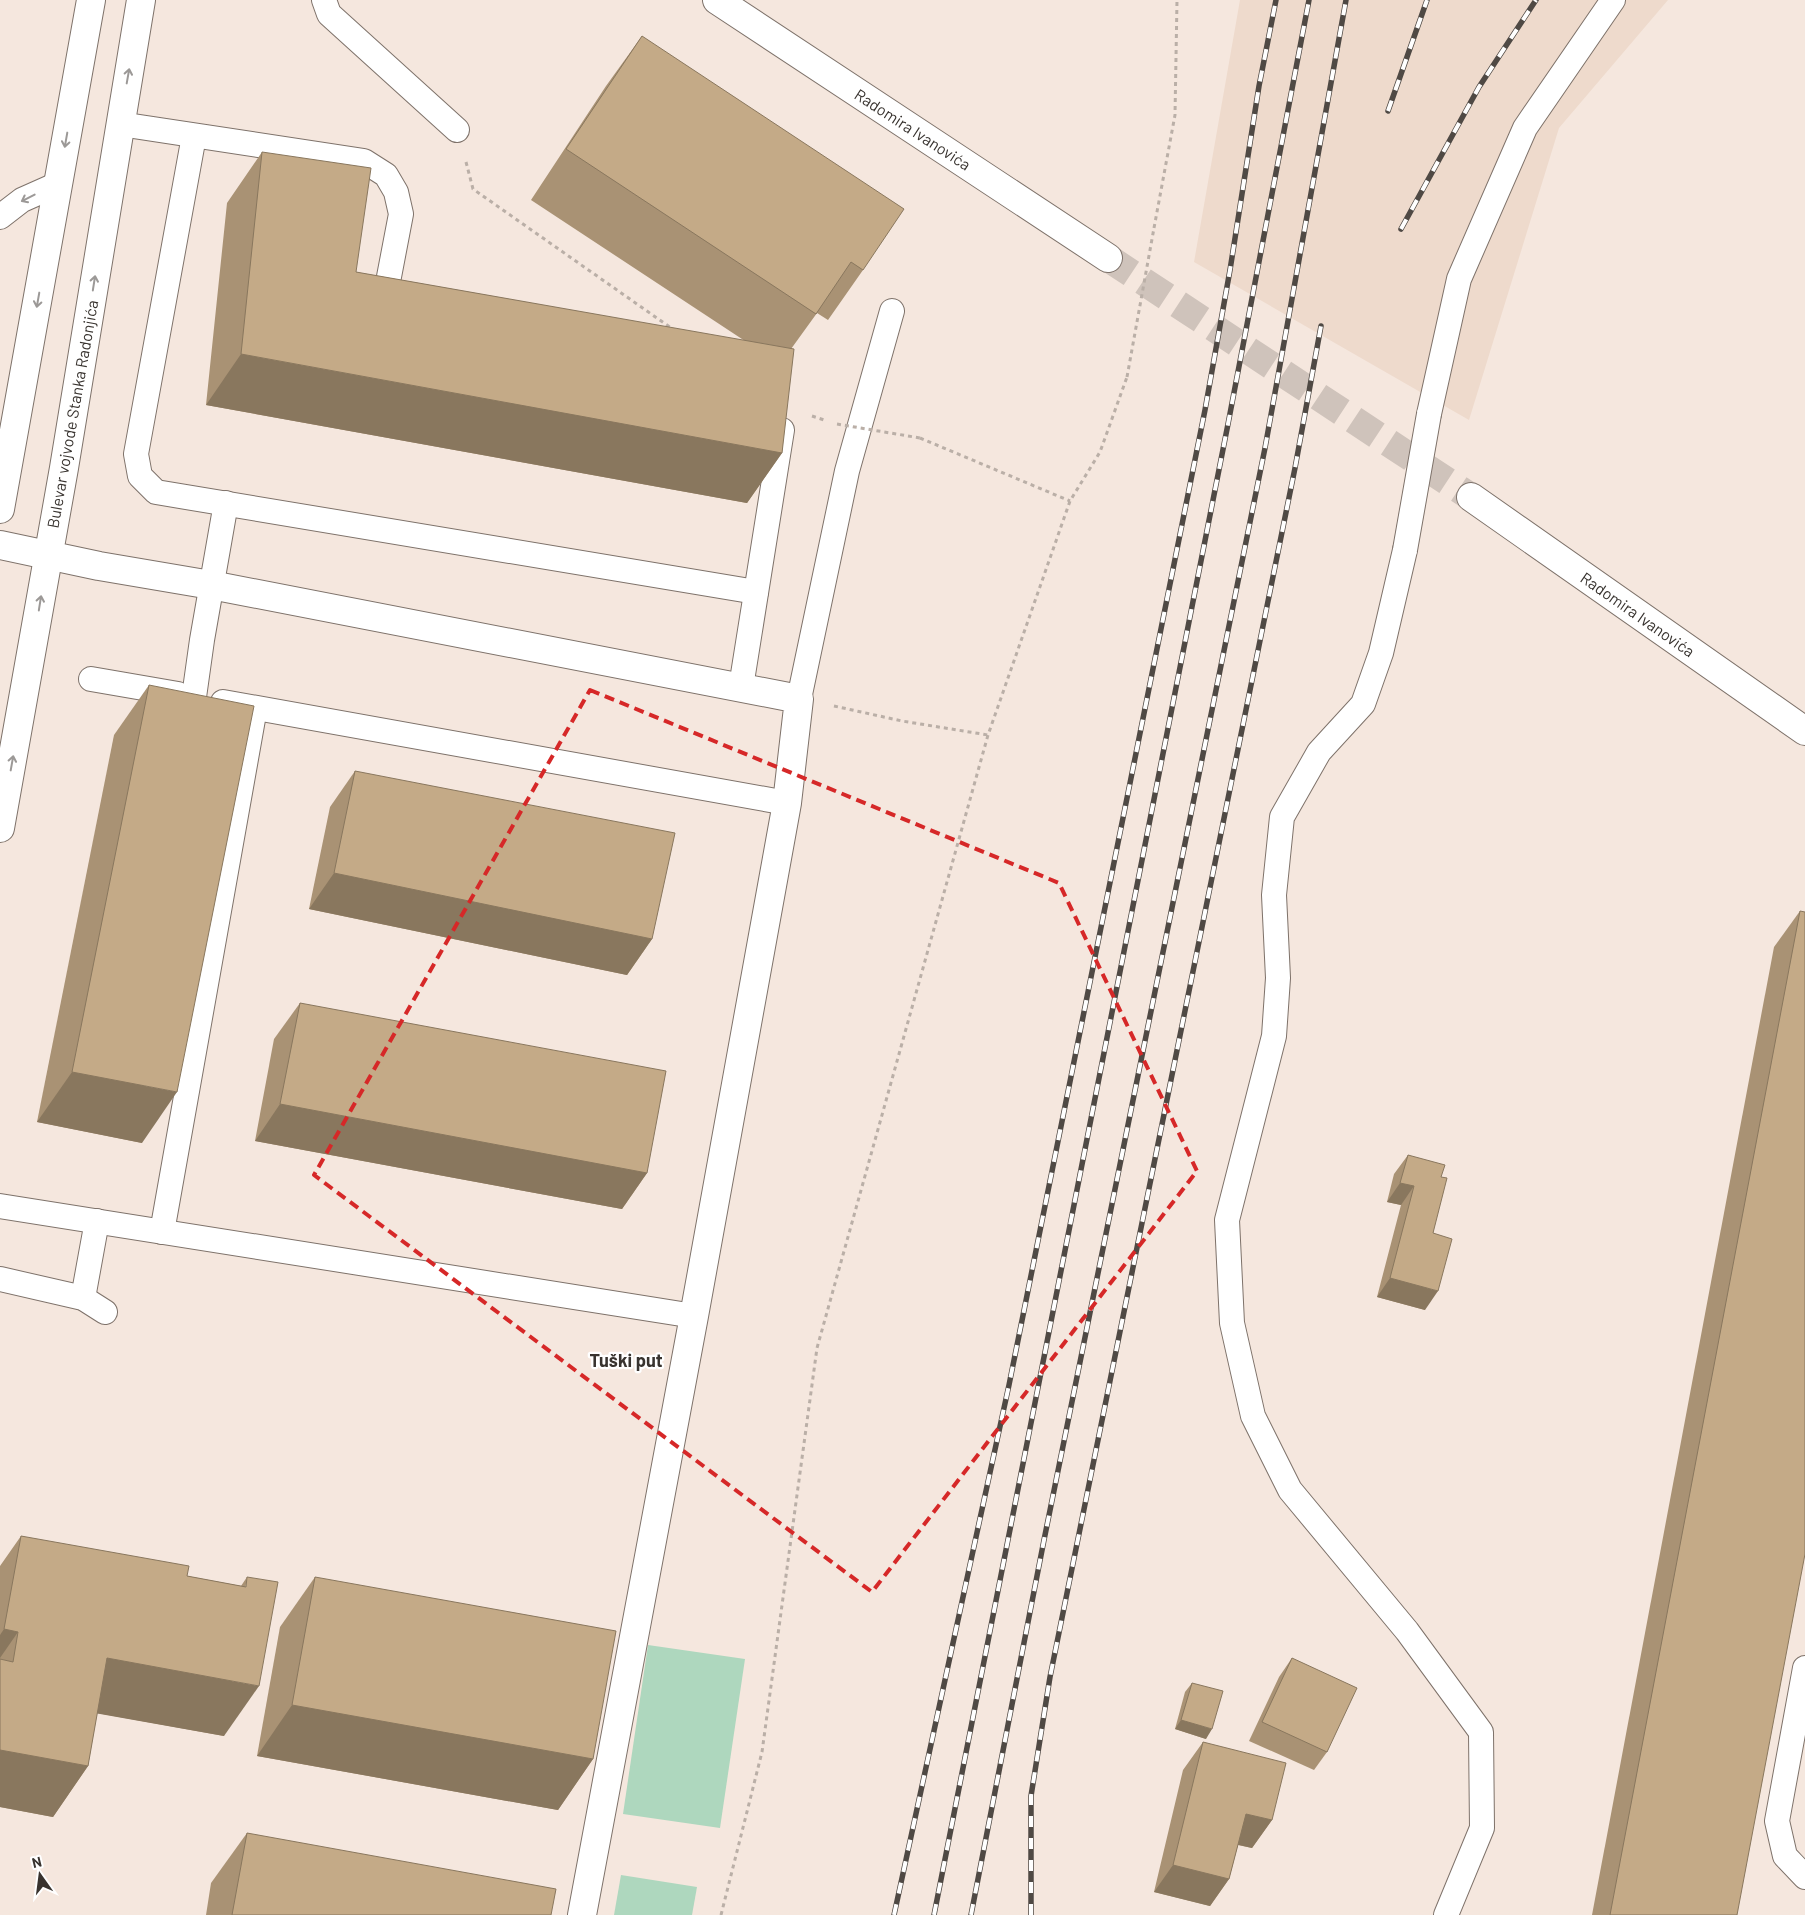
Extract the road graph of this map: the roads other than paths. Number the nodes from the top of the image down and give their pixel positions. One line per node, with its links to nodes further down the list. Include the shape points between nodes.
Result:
1 (91, 0): 9 (street, one-way to 9)
2 (141, 0): 6 (street, Bulevar vojvode Stanka Radonjića, one-way to 2)
3 (324, 0): 7 (lane, via 329,14)
4 (717, 0): 11 (street, Radomira Ivanovića)
5 (1613, 0): 40 (lane, bridge, via 1525,128 1459,279 1429,414 1406,550 1381,653 1363,704 1319,752 1282,817 1274,895 1278,978 1274,1036 1227,1220 1232,1324 1253,1416 1290,1490 1407,1631 1481,1732 1482,1828)
6 (120, 124): 8 (lane); 19 (street, Bulevar vojvode Stanka Radonjića, one-way to 6)
7 (457, 130)
8 (194, 136): 12 (lane, via 364,161 386,175 396,192 401,214); 16 (lane, via 136,454 140,476 156,492)
9 (58, 184): 10 (lane, one-way to 10, via 22,200); 17 (street, one-way to 17)
10 (0, 217)
11 (1108, 258)
12 (388, 282)
13 (892, 311): 25 (lane, via 848,471)
14 (785, 408): 21 (lane)
15 (1471, 497): 27 (street, Radomira Ivanovića)
16 (226, 503): 20 (lane); 21 (lane)
17 (0, 509)
18 (0, 545): 19 (street)
19 (48, 556): 20 (street); 29 (street, Bulevar vojvode Stanka Radonjića, one-way to 19)
20 (211, 585): 23 (street); 24 (lane)
21 (756, 592): 23 (lane)
22 (91, 679): 24 (lane)
23 (741, 687): 25 (street)
24 (194, 697): 26 (lane)
25 (799, 699): 28 (street)
26 (255, 708): 28 (lane); 32 (lane)
27 (1805, 731)
28 (787, 803): 36 (street)
29 (0, 828)
30 (0, 1206): 31 (lane)
31 (97, 1221): 32 (lane); 34 (lane)
32 (162, 1232): 36 (lane)
33 (0, 1279): 34 (lane)
34 (82, 1298): 35 (lane)
35 (105, 1312)
36 (694, 1316): 39 (street)
37 (1805, 1668): 38 (lane, via 1777,1821 1786,1856)
38 (1805, 1877)
39 (582, 1915)
40 (1446, 1915)

